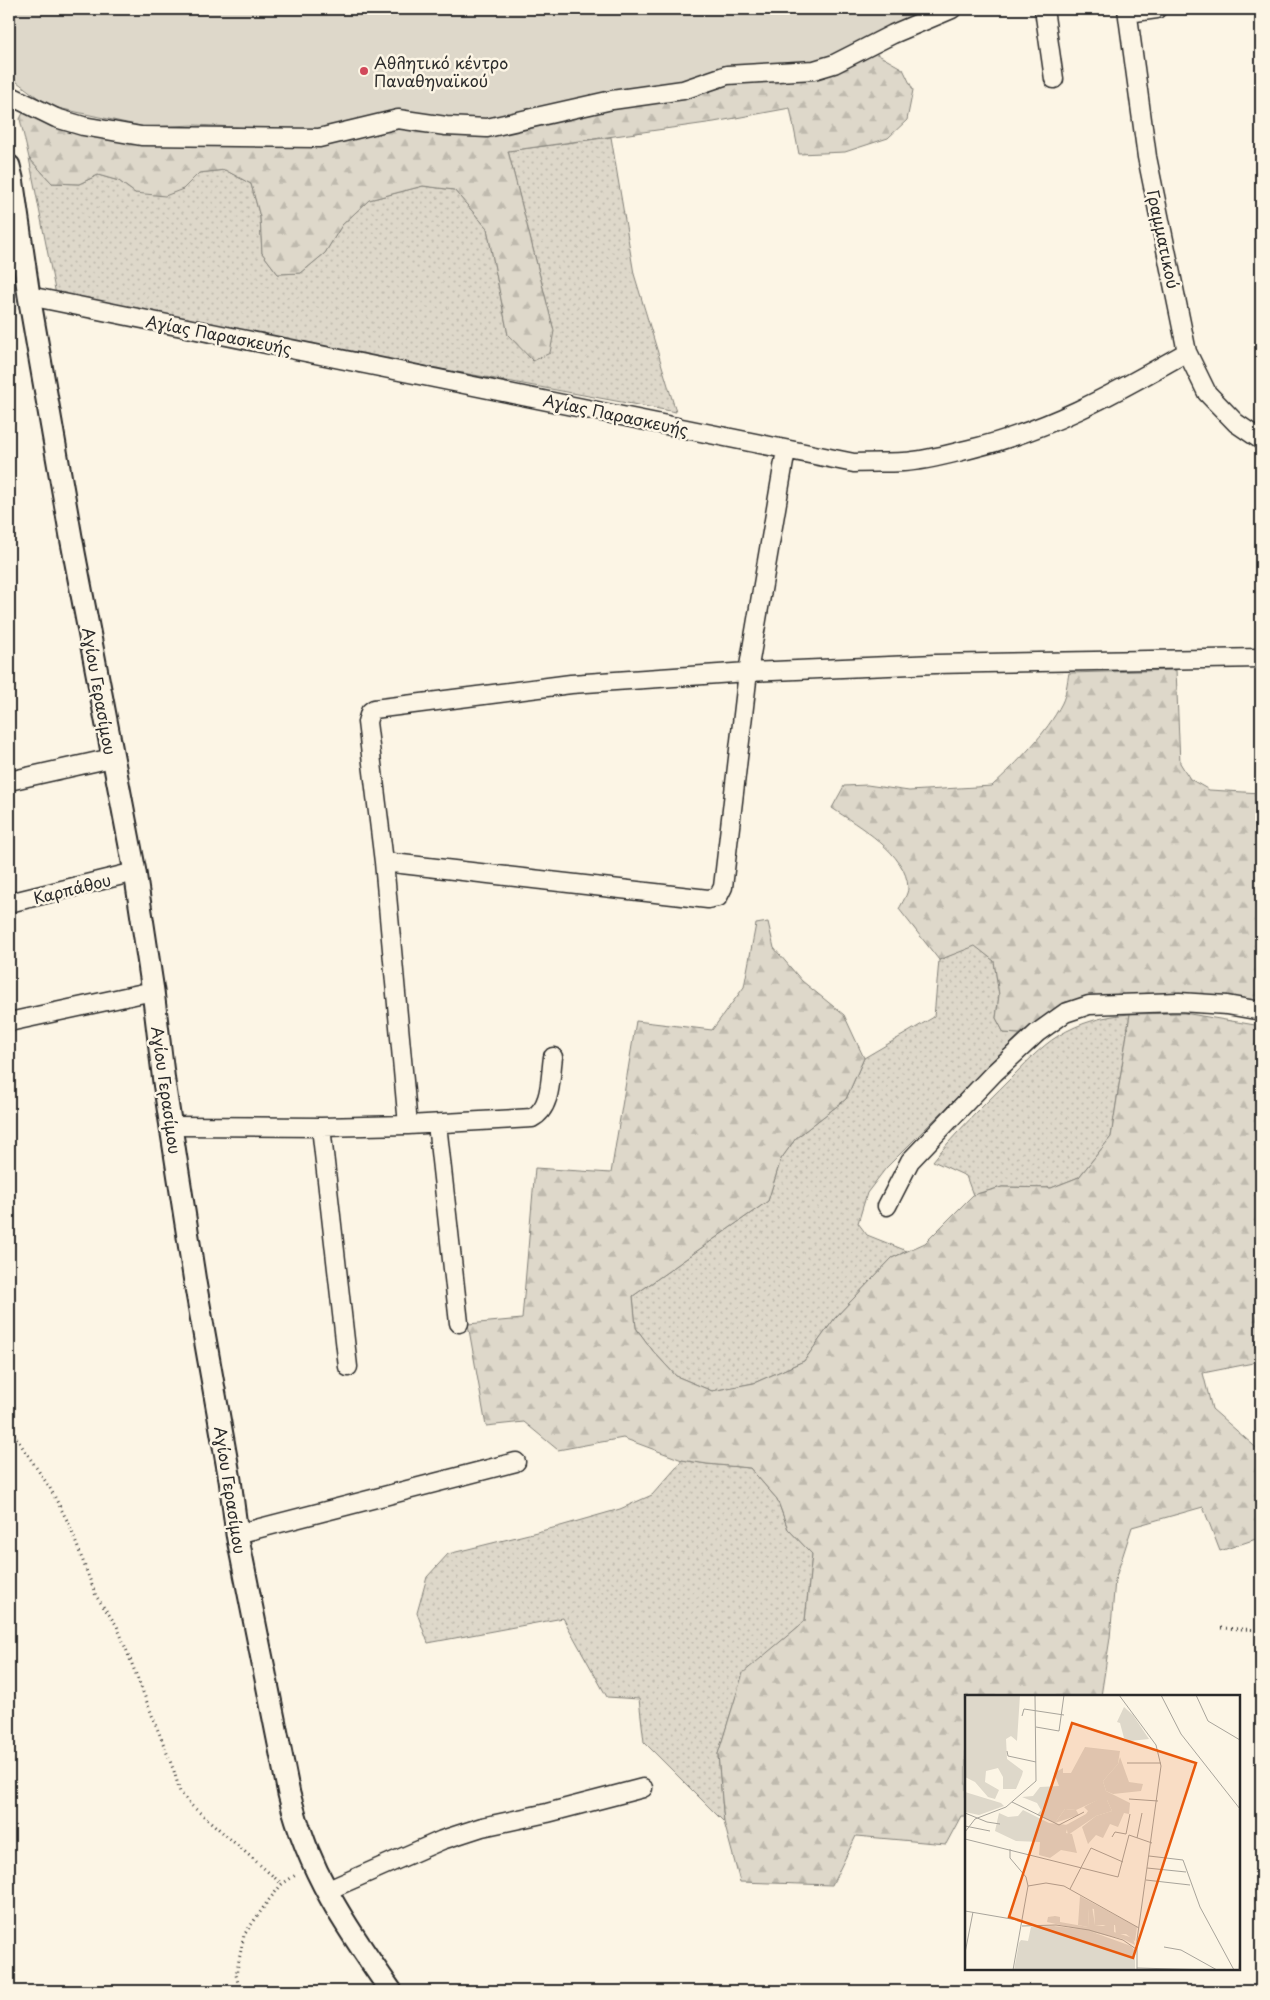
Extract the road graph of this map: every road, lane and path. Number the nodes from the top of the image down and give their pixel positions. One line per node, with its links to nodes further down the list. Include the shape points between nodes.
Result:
1 (952, 9): 6 (street, via 834,64 814,70 726,74 683,90 612,100 487,128 398,119 319,138 141,136 56,118)
2 (1044, 9): 5 (street)
3 (1157, 9): 4 (street)
4 (1127, 11): 9 (street, Γραμματικού, via 1148,157)
5 (1054, 79)
6 (9, 95)
7 (9, 166): 8 (street, Αγίου Γερασίμου)
8 (29, 296): 11 (street, Αγίας Παρασκευής); 14 (street, Αγίου Γερασίμου)
9 (1187, 352): 10 (street, Γραμματικού, via 1207,393 1236,423); 11 (street, Αγίας Παρασκευής, via 1068,417 1030,432 945,456 904,462 854,463)
10 (1261, 440)
11 (786, 450): 13 (street)
12 (1261, 658): 13 (street, via 935,664)
13 (748, 672): 16 (street, via 571,684 374,709 368,722); 16 (street, via 723,888 714,899)
14 (112, 758): 15 (street); 17 (street, Αγίου Γερασίμου)
15 (9, 781)
16 (384, 862): 24 (street)
17 (135, 872): 18 (street, Καρπάθου); 19 (street, Αγίου Γερασίμου)
18 (9, 903)
19 (153, 991): 21 (street); 25 (street, Αγίου Γερασίμου)
20 (1261, 1011): 27 (street, via 1178,1002 1089,1005 1065,1013 1037,1033 994,1073 910,1161)
21 (9, 1022)
22 (553, 1057): 23 (street, via 545,1106 540,1114 532,1118)
23 (437, 1124): 24 (street); 28 (street)
24 (408, 1125): 26 (street)
25 (171, 1126): 26 (street); 32 (street, Αγίου Γερασίμου)
26 (321, 1127): 29 (street)
27 (887, 1206)
28 (459, 1323)
29 (348, 1367)
30 (11, 1430): 37 (path, via 70,1524 96,1596 117,1626 180,1792)
31 (516, 1462): 32 (street)
32 (237, 1534): 36 (street, Αγίου Γερασίμου, via 289,1794)
33 (1221, 1628): 34 (path)
34 (1261, 1630)
35 (643, 1788): 38 (street, via 466,1832)
36 (312, 1864): 37 (path); 38 (street, Αγίου Γερασίμου)
37 (282, 1884): 39 (path, via 244,1935 236,1975)
38 (326, 1891): 40 (street, Αγίου Γερασίμου, via 354,1939)
39 (240, 1991)
40 (391, 1991)

